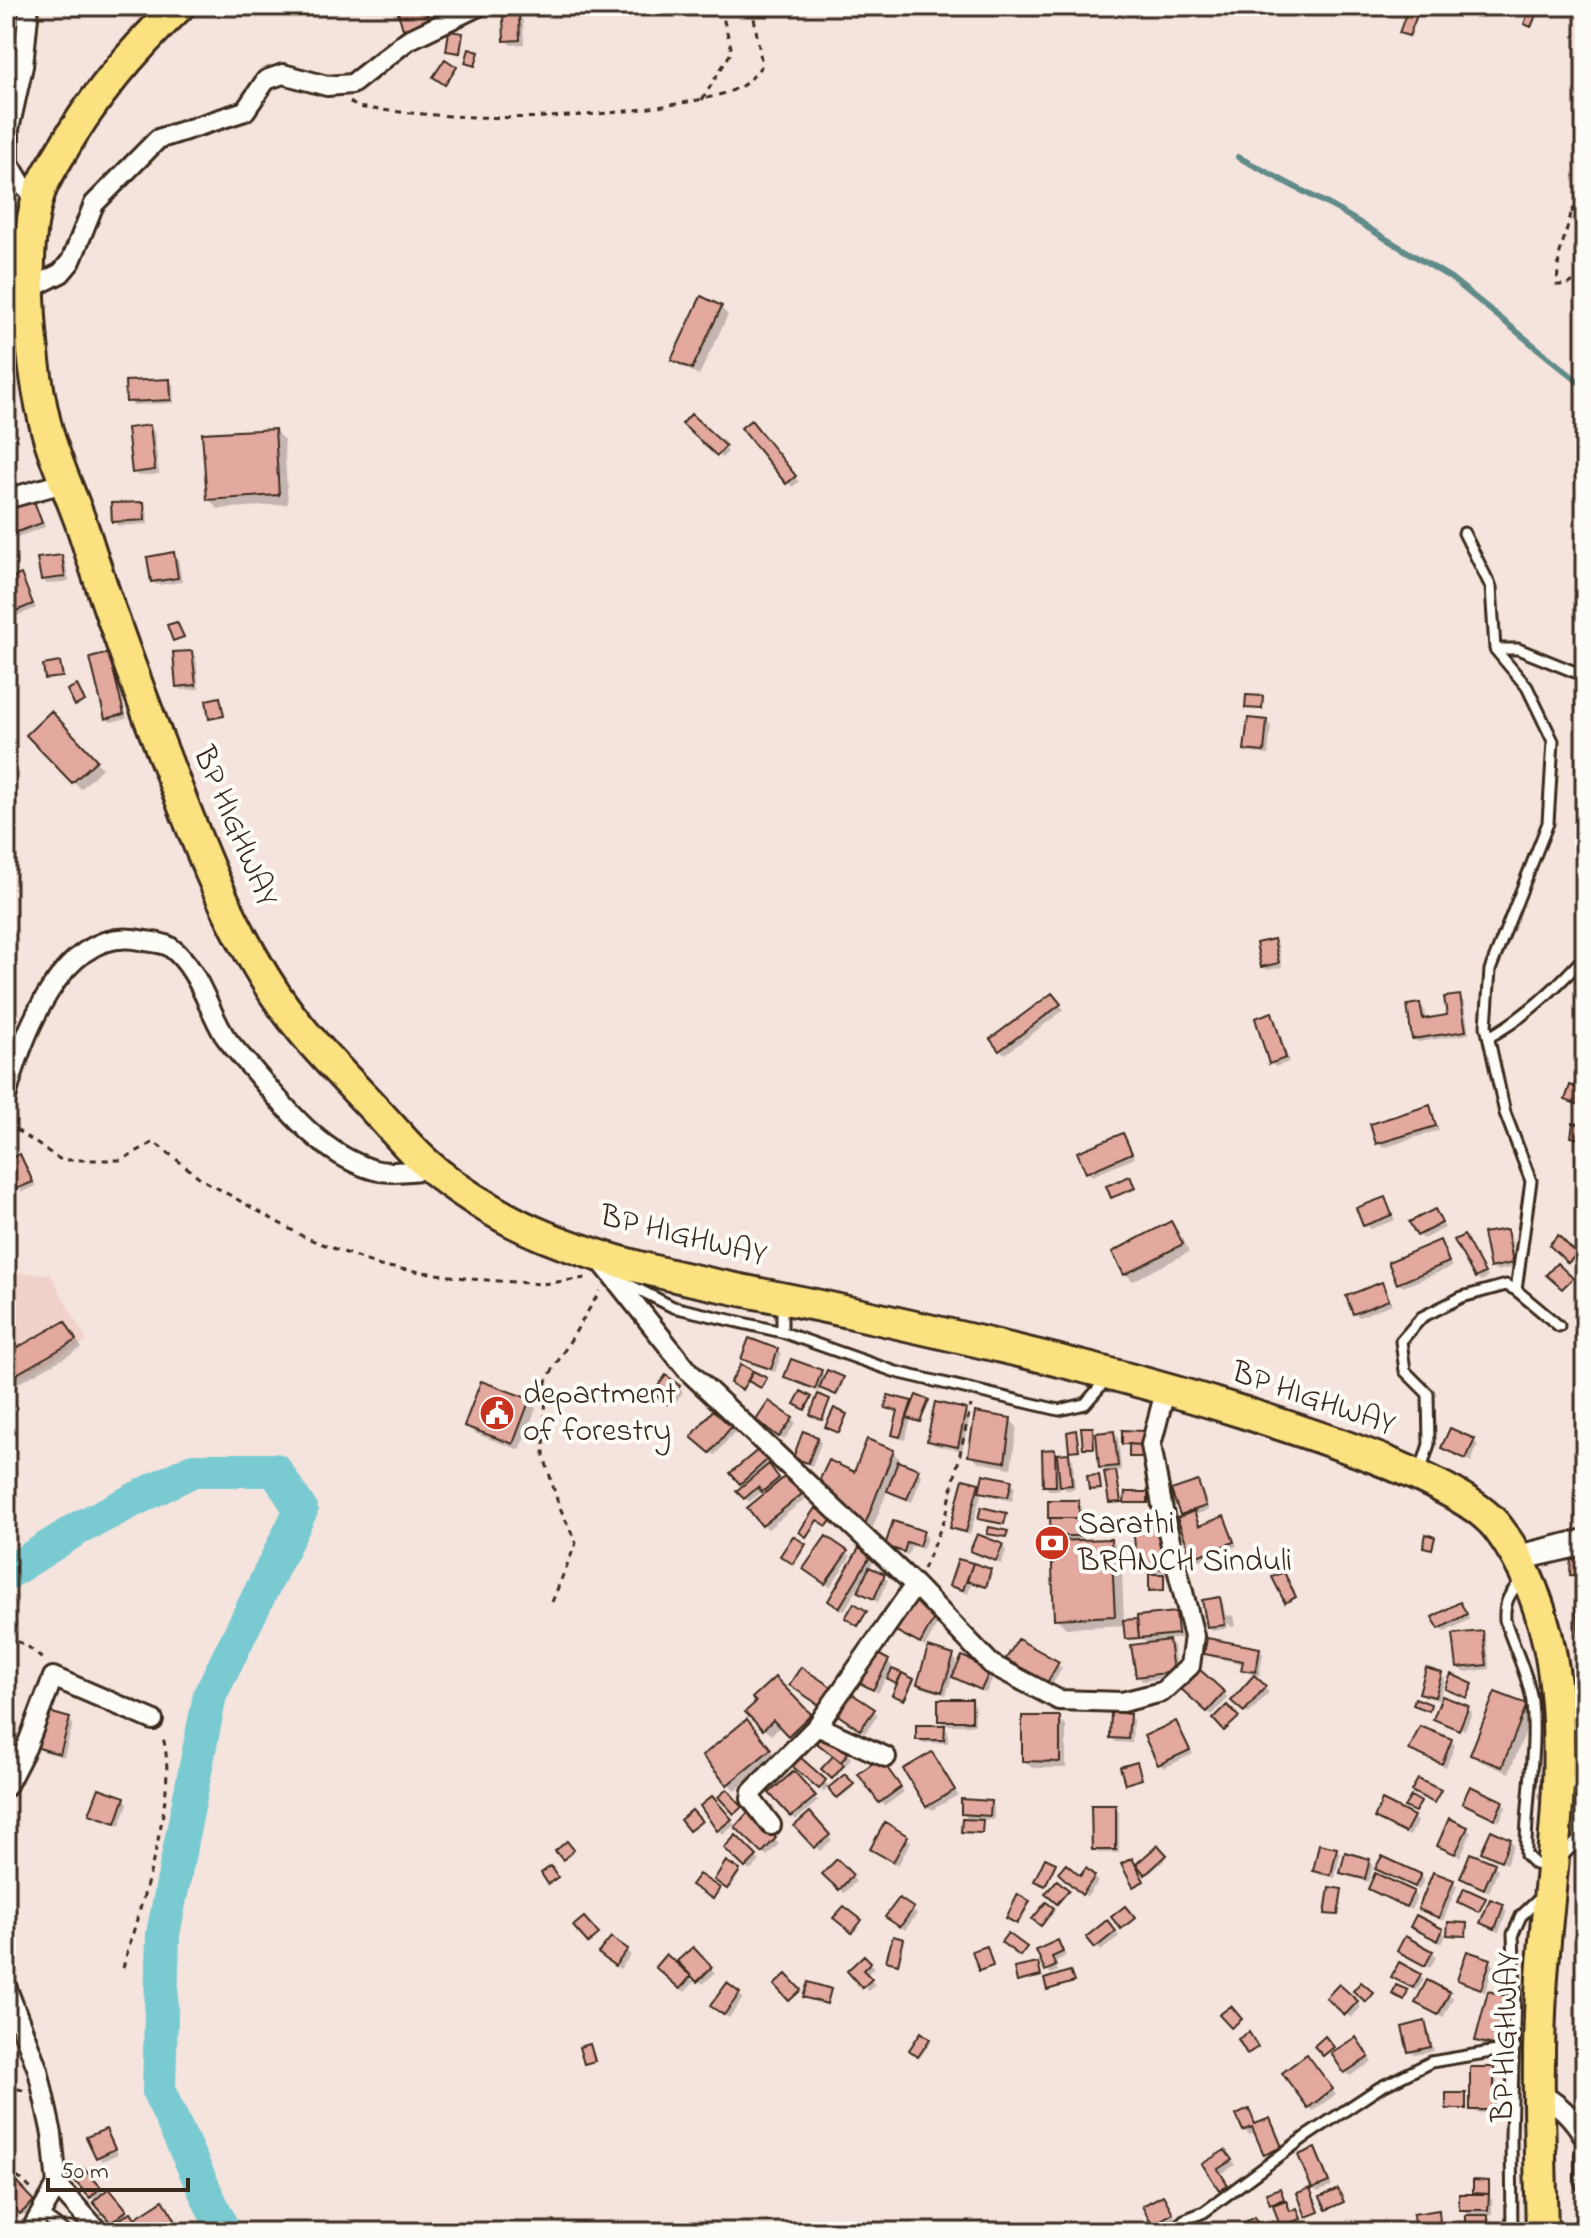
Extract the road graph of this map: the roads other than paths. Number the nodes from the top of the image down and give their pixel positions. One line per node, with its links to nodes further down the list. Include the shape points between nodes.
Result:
1 (29, 6): 4 (street, via 9,129 9,163 22,185)
2 (179, 6): 4 (highway, BP HIGHWAY, via 145,38 75,127)
3 (479, 6): 5 (street, via 408,40 352,84 327,86 283,74 266,80 245,111 158,139 94,204 61,273)
4 (38, 196): 5 (highway, BP HIGHWAY)
5 (29, 289): 6 (highway, BP HIGHWAY, via 46,423)
6 (67, 482): 7 (street); 14 (highway, BP HIGHWAY, via 113,625 203,856 241,933 275,994 315,1046)
7 (6, 499)
8 (1464, 533): 9 (lane, via 1491,587)
9 (1495, 649): 10 (lane, via 1518,649); 12 (lane, via 1527,687 1553,741 1548,823 1490,970)
10 (1585, 676)
11 (1585, 956): 12 (lane, via 1550,992)
12 (1489, 1037): 16 (lane, via 1505,1113 1531,1181)
13 (6, 1097): 14 (street, via 32,1020 66,968 98,946 129,938 168,945 190,969 225,1036 293,1117 324,1145 373,1170)
14 (432, 1169): 15 (highway, BP HIGHWAY, via 540,1235)
15 (602, 1264): 17 (highway, BP HIGHWAY); 19 (lane, via 673,1307); 25 (street, via 689,1372)
16 (1516, 1290): 18 (lane); 22 (lane, via 1506,1285 1462,1297 1422,1317 1401,1341 1405,1371 1428,1394 1429,1444)
17 (782, 1299): 19 (lane); 20 (highway, BP HIGHWAY)
18 (1559, 1326)
19 (782, 1332): 20 (lane, via 896,1372 1059,1410 1085,1404)
20 (1112, 1374): 21 (highway, BP HIGHWAY)
21 (1166, 1388): 22 (highway, BP HIGHWAY); 25 (street, via 1151,1445 1194,1636 1190,1666 1162,1692 1122,1702 1059,1700 991,1664)
22 (1418, 1477): 24 (highway, BP HIGHWAY, via 1492,1520)
23 (1585, 1542): 24 (street)
24 (1522, 1567): 31 (highway, BP HIGHWAY, via 1539,1605 1559,1722); 31 (lane, via 1504,1606 1532,1699 1526,1855)
25 (915, 1585): 27 (street)
26 (153, 1720): 29 (street, via 53,1677)
27 (817, 1726): 28 (street); 30 (street, via 752,1792 751,1799)
28 (886, 1757)
29 (6, 1787)
30 (771, 1825)
31 (1552, 1877): 33 (lane, via 1513,1934); 34 (highway, BP HIGHWAY)
32 (6, 1986): 38 (street, via 38,2070)
33 (1515, 2048): 43 (lane, via 1431,2062 1379,2088); 44 (lane)
34 (1538, 2093): 35 (street, via 1576,2123); 45 (highway, BP HIGHWAY)
35 (1585, 2138)
36 (1585, 2155): 37 (street)
37 (1585, 2182)
38 (57, 2185): 39 (street); 42 (street)
39 (43, 2208): 40 (street); 41 (lane)
40 (30, 2232)
41 (66, 2232)
42 (99, 2232)
43 (1171, 2232)
44 (1512, 2232)
45 (1542, 2232)

